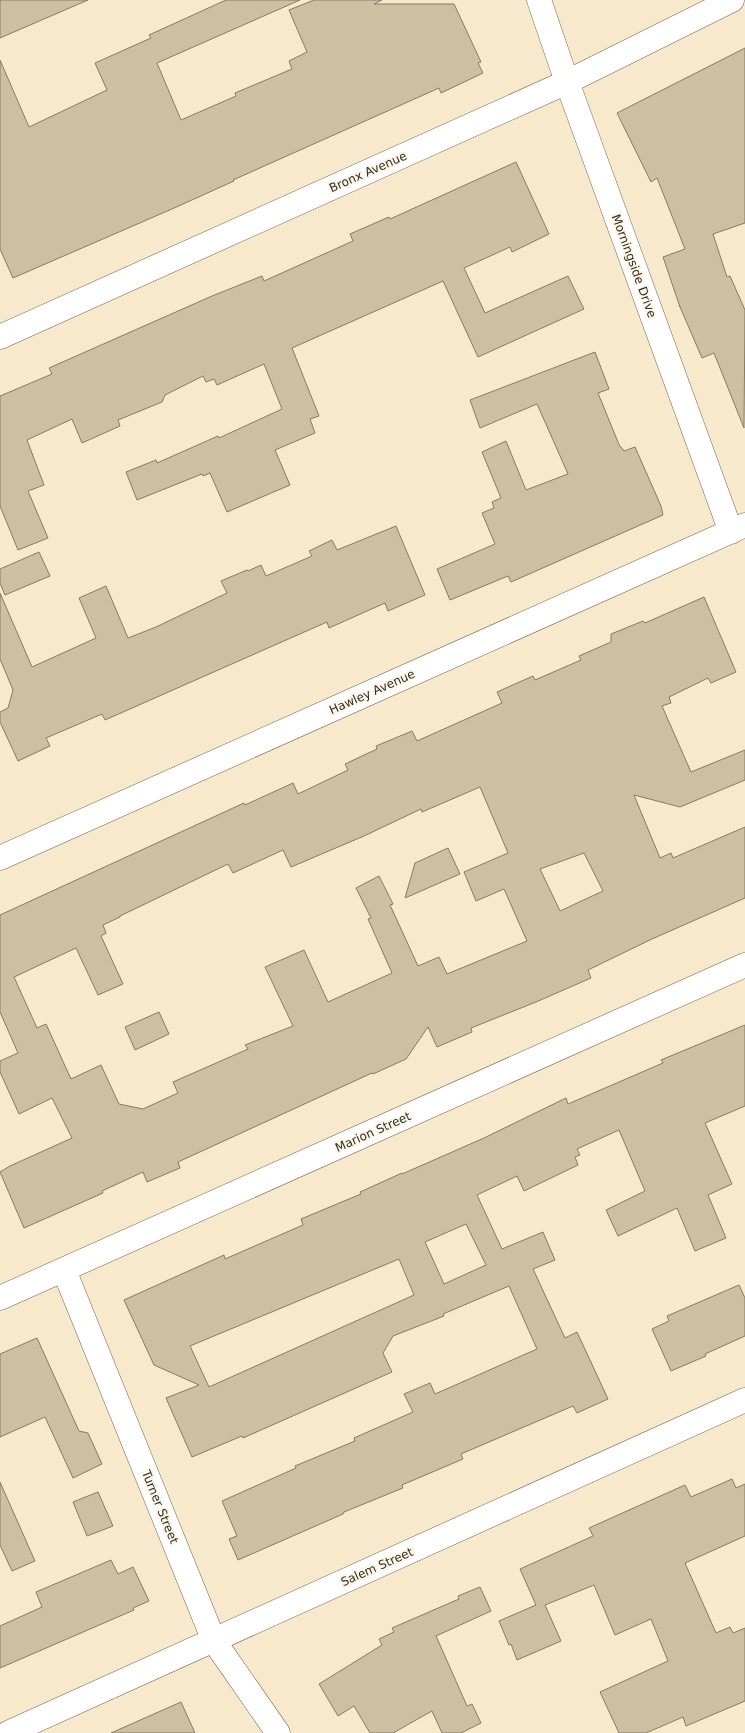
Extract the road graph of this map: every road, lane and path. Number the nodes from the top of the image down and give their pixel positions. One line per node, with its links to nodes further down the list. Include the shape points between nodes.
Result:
1 (539, 0): 3 (street, Morningside Drive)
2 (732, 0): 3 (street, Bronx Avenue)
3 (566, 82): 4 (street, Bronx Avenue); 5 (street, Morningside Drive)
4 (0, 338)
5 (738, 529): 6 (street, Hawley Avenue)
6 (0, 858)
7 (745, 965): 8 (street, Marion Street)
8 (64, 1270): 9 (street, Marion Street); 11 (street, Turner Street)
9 (0, 1298)
10 (745, 1400): 11 (street, Salem Street)
11 (214, 1641): 12 (street, Salem Street); 13 (street, Turner Street)
12 (8, 1733)
13 (278, 1733)

